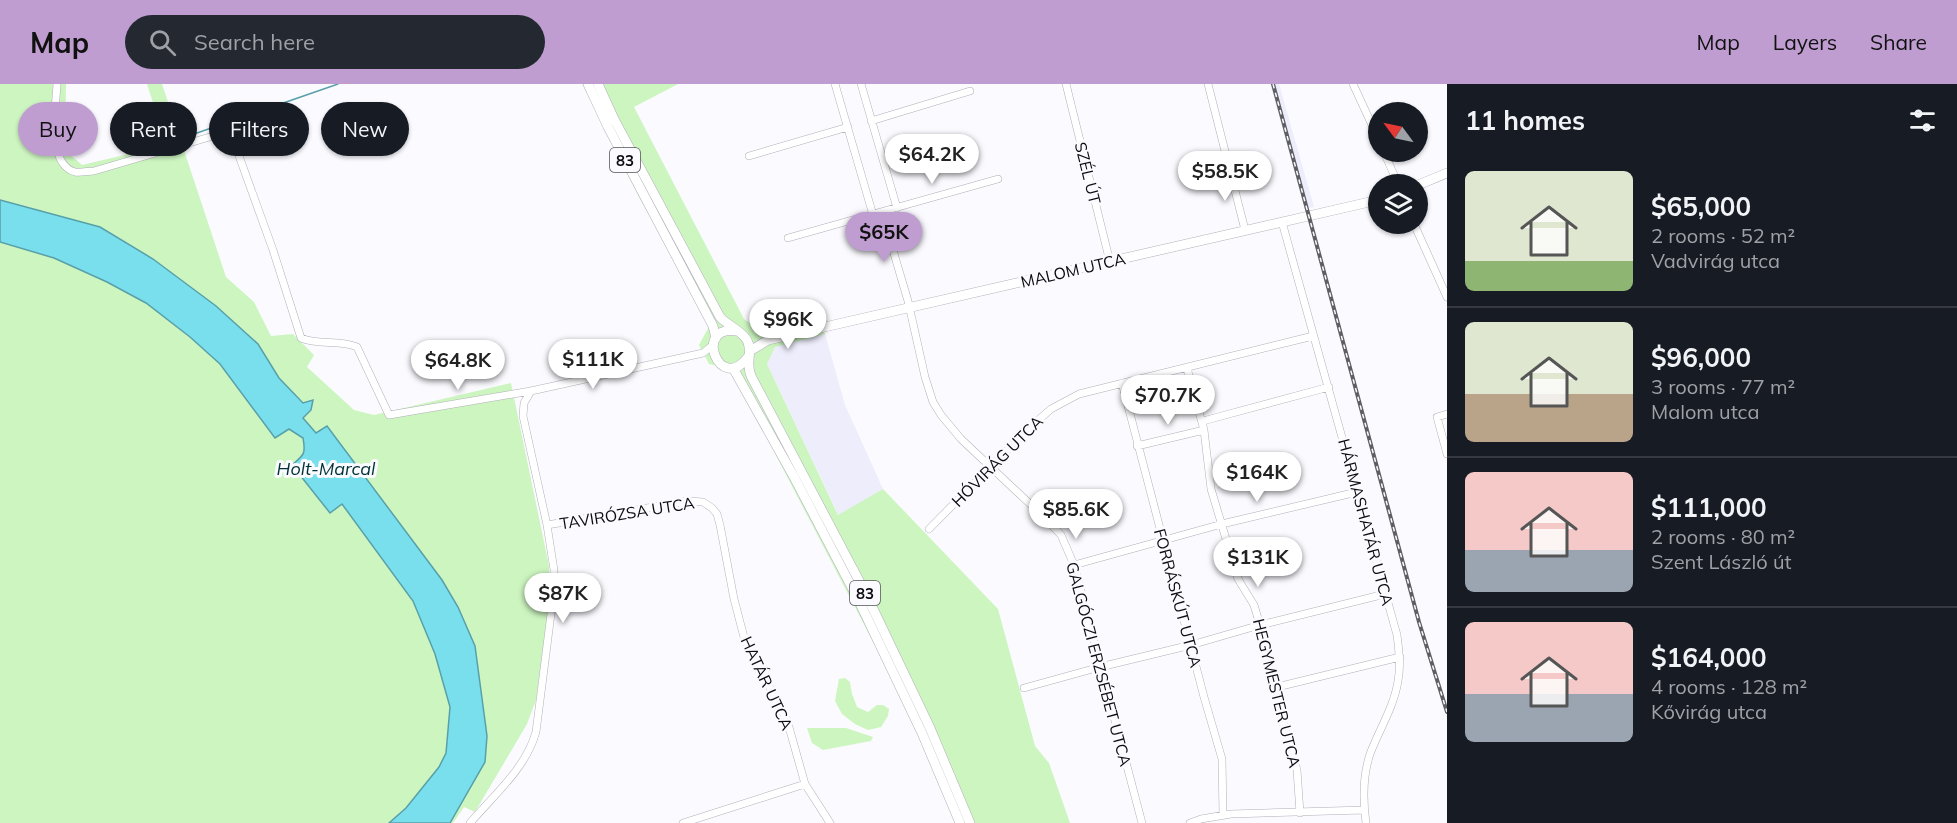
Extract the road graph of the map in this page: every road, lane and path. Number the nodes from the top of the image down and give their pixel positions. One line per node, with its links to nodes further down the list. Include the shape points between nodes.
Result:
1 (57, 84): 40 (street, via 57,154 76,172 94,171 230,131 302,338 312,343 347,342 357,347 389,415)
2 (588, 84): 32 (main road, 83, via 713,327)
3 (598, 84): 28 (main road, 83, via 720,317)
4 (836, 84): 12 (street)
5 (861, 84): 11 (street)
6 (1066, 84): 25 (street, SZÉL ÚT)
7 (1208, 84): 22 (street)
8 (1353, 84): 10 (street)
9 (970, 91): 11 (street)
10 (1368, 116)
11 (871, 121): 18 (street)
12 (848, 127): 13 (street); 20 (street)
13 (749, 156)
14 (1447, 173): 16 (main road)
15 (998, 179): 18 (street)
16 (1428, 181)
17 (1368, 202): 21 (main road, MALOM UTCA)
18 (897, 208): 19 (street)
19 (882, 213): 20 (street); 27 (street, GALGÓCZI ERZSÉBET UTCA)
20 (873, 215): 24 (street)
21 (1282, 222): 22 (main road, MALOM UTCA); 29 (street, HÁRMASHATÁR UTCA)
22 (1245, 231): 25 (main road, MALOM UTCA)
23 (1419, 234): 26 (street)
24 (788, 238)
25 (1110, 262): 27 (main road, MALOM UTCA)
26 (1447, 297)
27 (909, 309): 31 (main road, MALOM UTCA); 46 (street, GALGÓCZI ERZSÉBET UTCA, via 933,402 961,439)
28 (737, 332): 30 (main road, 83); 32 (main road, via 725,331)
29 (1313, 336): 37 (street, HÓVIRÁG UTCA); 39 (street, HÁRMASHATÁR UTCA)
30 (747, 339): 31 (main road); 34 (main road, 83)
31 (768, 340): 34 (main road)
32 (714, 342): 33 (street); 35 (main road, 83, via 712,351)
33 (703, 353): 35 (street); 40 (street)
34 (749, 354): 36 (main road); 69 (main road, 83, via 751,376 865,592)
35 (717, 361): 36 (main road)
36 (733, 368): 68 (main road, 83, via 859,602)
37 (1187, 368): 38 (street, HÓVIRÁG UTCA); 42 (street, HEGYMESTER UTCA)
38 (1122, 383): 44 (street, FORRÁSKÚT UTCA); 46 (street, HÓVIRÁG UTCA, via 1079,393 1051,409)
39 (1329, 387): 42 (street); 47 (street, HÁRMASHATÁR UTCA)
40 (531, 391): 50 (street, via 524,403 523,416)
41 (1447, 414): 45 (street, via 1437,417)
42 (1203, 421): 43 (street, HEGYMESTER UTCA)
43 (1204, 430): 44 (street); 49 (street, HEGYMESTER UTCA, via 1211,489)
44 (1137, 446): 52 (street, FORRÁSKÚT UTCA)
45 (1447, 453)
46 (992, 467): 51 (street, HÓVIRÁG UTCA); 53 (street, GALGÓCZI ERZSÉBET UTCA, via 1060,535)
47 (1358, 492): 49 (street); 54 (street, HÁRMASHATÁR UTCA)
48 (707, 504): 50 (street, TAVIRÓZSA UTCA, via 688,501); 61 (street, HATÁR UTCA, via 717,514 745,641 787,720)
49 (1222, 524): 52 (street); 55 (street, HEGYMESTER UTCA, via 1238,579 1254,605)
50 (547, 525): 65 (street, via 554,570 536,732 520,766)
51 (929, 529)
52 (1164, 541): 53 (street); 56 (street, FORRÁSKÚT UTCA)
53 (1074, 565): 58 (street, GALGÓCZI ERZSÉBET UTCA)
54 (1385, 594): 55 (street); 57 (street, HÁRMASHATÁR UTCA)
55 (1260, 625): 56 (street); 60 (street, HEGYMESTER UTCA)
56 (1191, 645): 58 (street); 64 (street, FORRÁSKÚT UTCA, via 1222,759)
57 (1400, 657): 60 (street); 62 (street, HÁRMASHATÁR UTCA, via 1391,706 1365,774)
58 (1100, 667): 59 (street); 70 (street, GALGÓCZI ERZSÉBET UTCA)
59 (1024, 688)
60 (1273, 688): 63 (street, HEGYMESTER UTCA, via 1297,770)
61 (805, 784): 66 (street); 67 (street, HATÁR UTCA)
62 (1364, 810): 63 (street); 73 (street, HÁRMASHATÁR UTCA)
63 (1300, 813): 64 (street)
64 (1227, 815): 71 (street); 72 (street, FORRÁSKÚT UTCA)
65 (470, 823)
66 (683, 823)
67 (830, 823)
68 (960, 823)
69 (970, 823)
70 (1142, 823)
71 (1190, 823)
72 (1231, 823)
73 (1366, 823)

